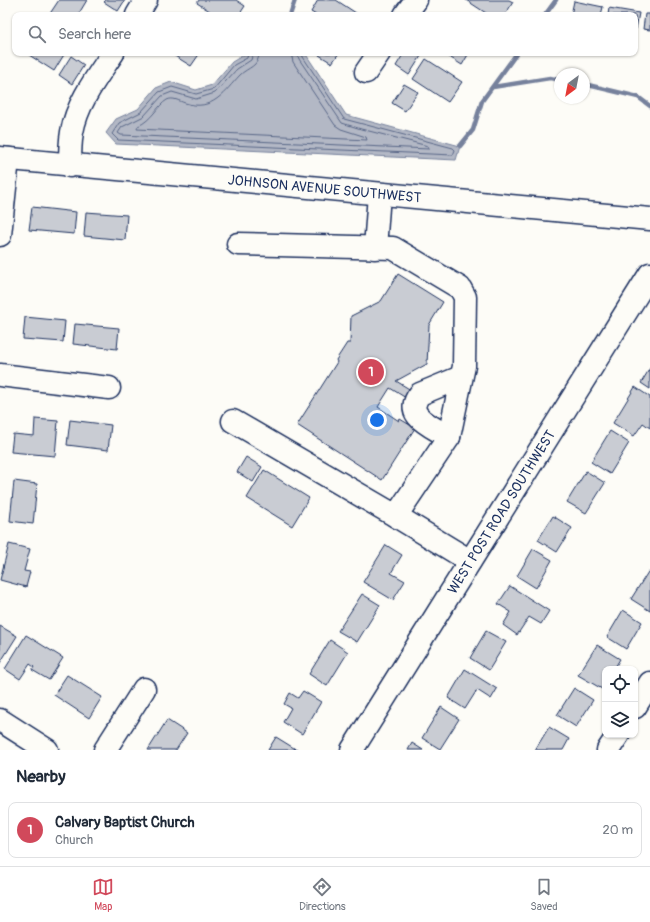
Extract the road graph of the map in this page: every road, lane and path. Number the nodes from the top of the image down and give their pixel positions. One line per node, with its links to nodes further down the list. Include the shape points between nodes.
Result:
1 (146, 0): 3 (street)
2 (416, 0): 4 (street)
3 (139, 12)
4 (407, 12)
5 (110, 56): 9 (street, via 85,96 77,116 72,132)
6 (377, 56): 7 (street)
7 (366, 72)
8 (4, 158): 9 (street, JOHNSON AVENUE SOUTHWEST); 12 (street)
9 (70, 166): 10 (street, JOHNSON AVENUE SOUTHWEST)
10 (379, 194): 11 (street, JOHNSON AVENUE SOUTHWEST); 14 (street)
11 (650, 219)
12 (0, 235)
13 (238, 244): 14 (street)
14 (375, 248): 17 (street, via 393,248 460,288 465,297 464,366)
15 (650, 274): 22 (street, WEST POST ROAD SOUTHWEST)
16 (0, 375): 18 (street)
17 (461, 377): 20 (street); 20 (street, via 420,394 414,407 415,414 421,420)
18 (109, 388)
19 (233, 421): 21 (street)
20 (448, 437): 21 (street)
21 (396, 516): 22 (street)
22 (470, 561): 30 (street, WEST POST ROAD SOUTHWEST)
23 (650, 683): 25 (street)
24 (144, 689): 29 (street)
25 (638, 702)
26 (0, 720): 28 (street)
27 (616, 738): 31 (street)
28 (47, 750)
29 (105, 750)
30 (352, 750)
31 (608, 750)

